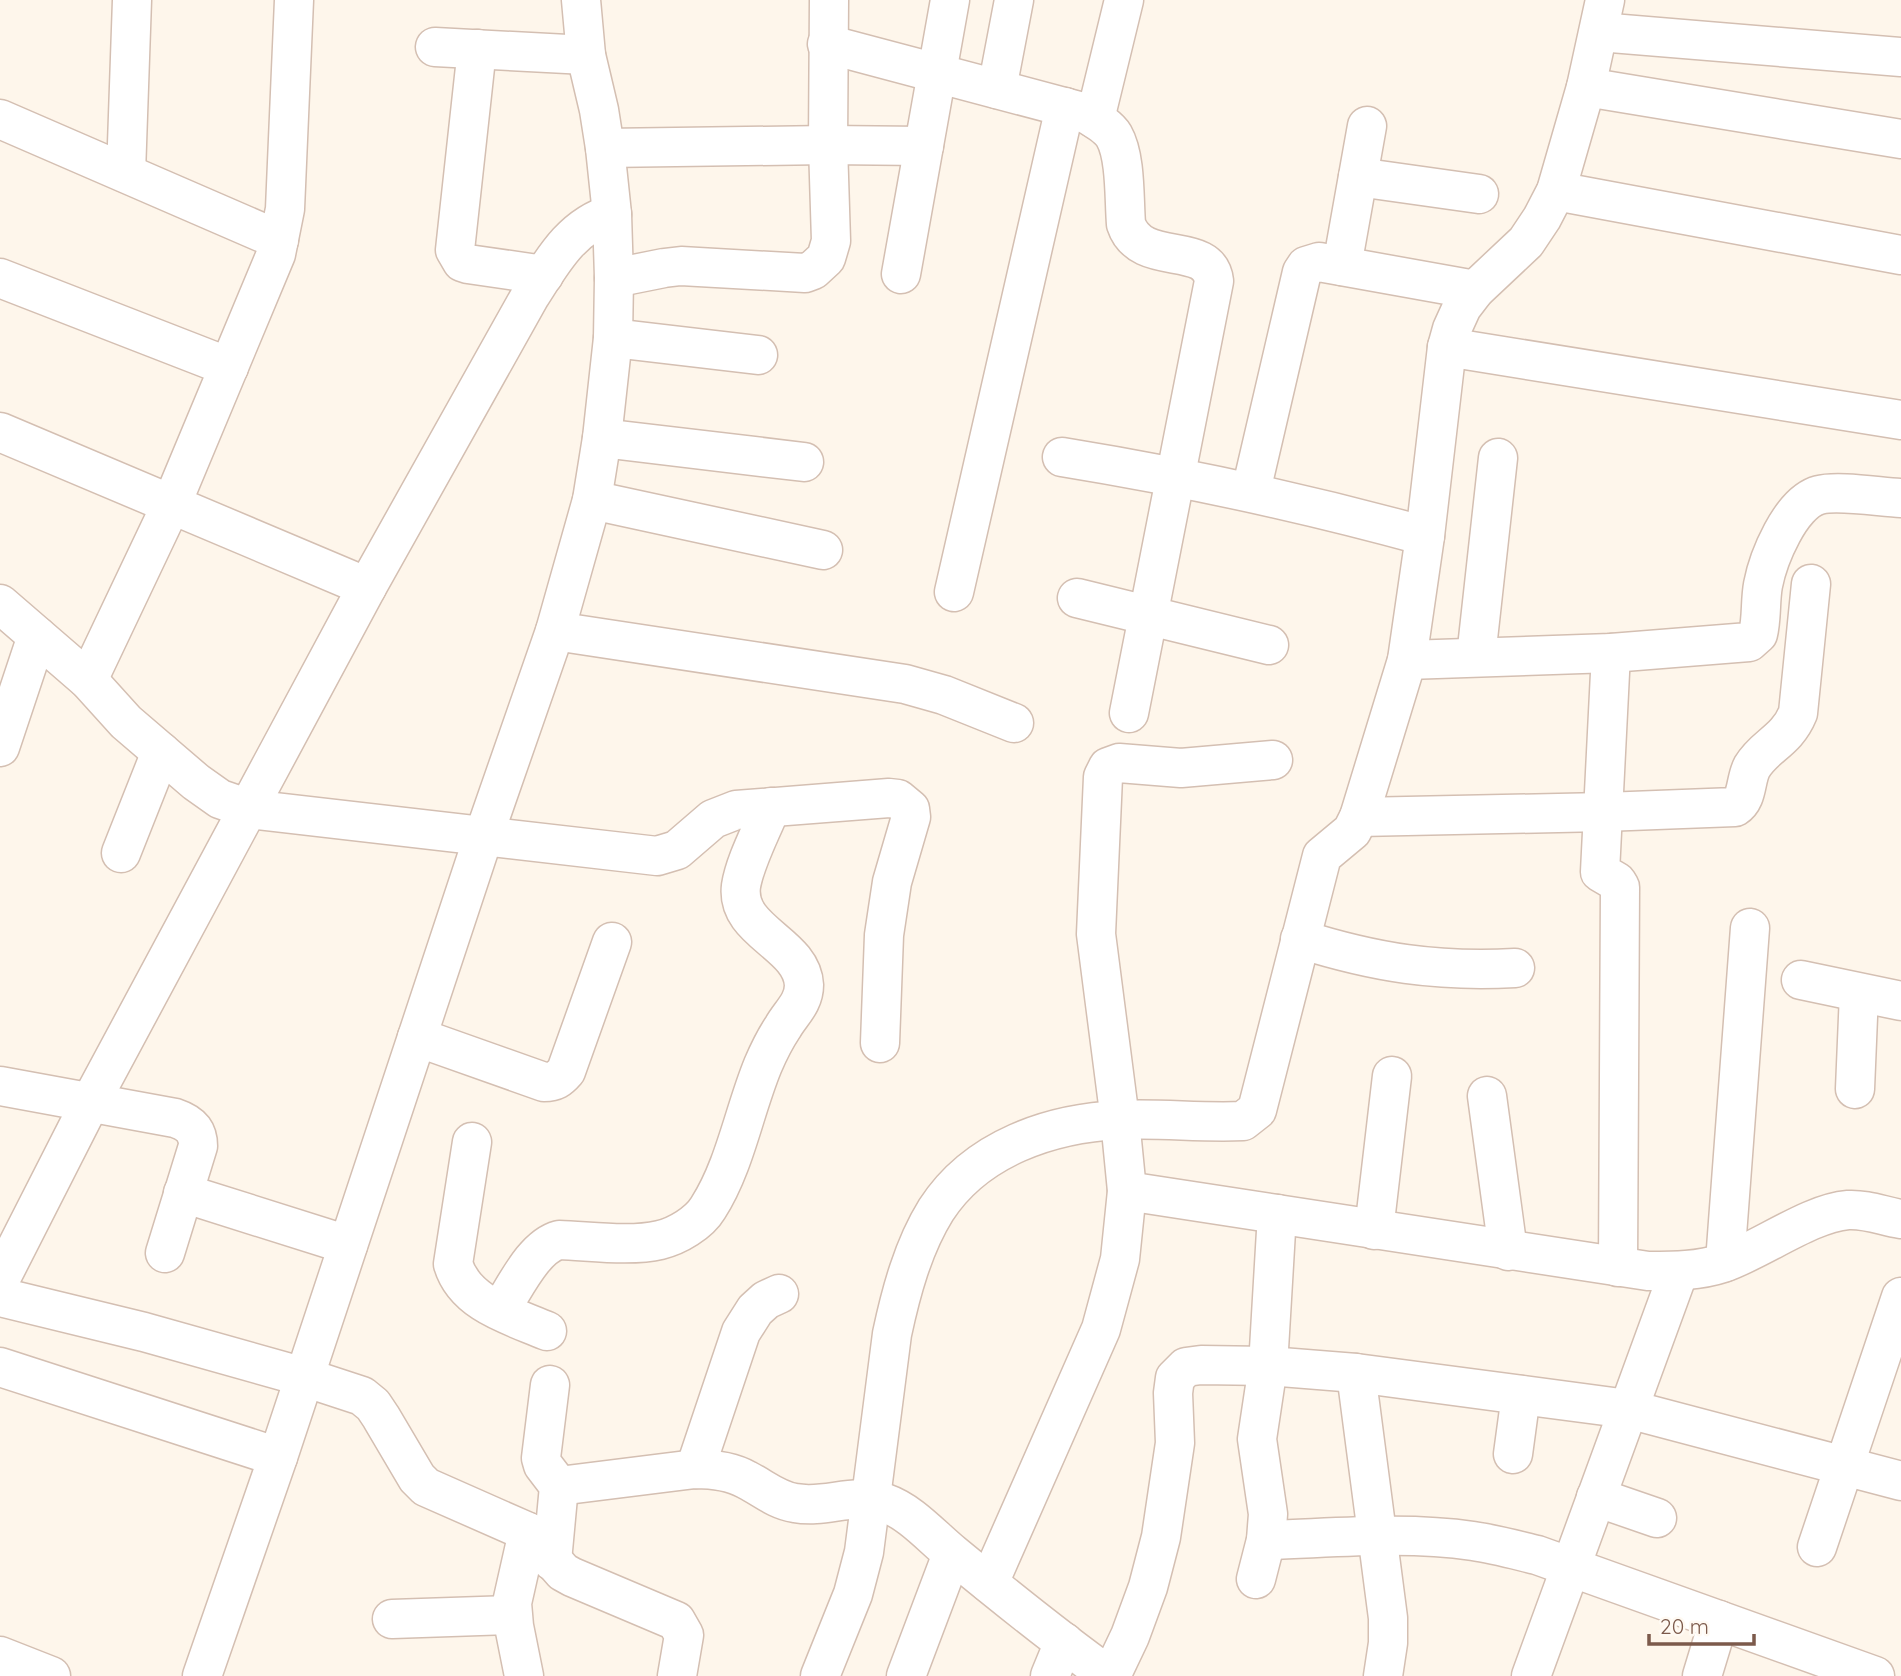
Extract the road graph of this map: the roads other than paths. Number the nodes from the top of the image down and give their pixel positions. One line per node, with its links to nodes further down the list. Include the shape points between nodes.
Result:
1 (132, 0): 24 (street)
2 (294, 0): 29 (street, via 285,209)
3 (581, 0): 12 (street)
4 (830, 0): 9 (street)
5 (950, 0): 14 (street)
6 (1014, 0): 16 (street)
7 (1124, 0): 17 (street)
8 (1602, 16): 13 (street); 15 (street)
9 (827, 44): 14 (street); 21 (street)
10 (435, 47): 11 (street)
11 (477, 49): 12 (street); 33 (street, via 454,250 468,264)
12 (586, 55): 23 (street)
13 (1901, 57)
14 (937, 73): 16 (street); 22 (street)
15 (1586, 87): 20 (street); 26 (street)
16 (997, 89): 17 (street)
17 (1080, 113): 47 (street, via 1113,134 1120,153 1130,235 1142,246 1203,261 1213,272); 56 (street)
18 (0, 119): 24 (street)
19 (1367, 126): 25 (street)
20 (1901, 139)
21 (828, 145): 22 (street); 23 (street); 35 (street, via 831,241 826,258 813,270 796,273 681,266)
22 (924, 146): 32 (street)
23 (605, 148): 28 (street)
24 (126, 173): 29 (street)
25 (1358, 177): 27 (street); 31 (street)
26 (1556, 191): 30 (street); 36 (street, via 1525,242)
27 (1479, 194)
28 (612, 214): 33 (street, via 593,220 575,235); 35 (street)
29 (279, 240): 40 (street)
30 (1901, 255)
31 (1342, 266): 36 (street); 48 (street, via 1311,262 1302,272)
32 (901, 274)
33 (544, 275): 55 (street)
34 (0, 278): 40 (street)
35 (614, 278): 37 (street)
36 (1475, 290): 38 (street, via 1462,307)
37 (612, 338): 39 (street); 43 (street)
38 (1447, 347): 41 (street); 52 (street)
39 (758, 355)
40 (229, 367): 51 (street)
41 (1901, 420)
42 (0, 432): 51 (street)
43 (603, 438): 46 (street); 50 (street)
44 (1062, 457): 47 (street)
45 (1498, 458): 64 (street)
46 (804, 463)
47 (1176, 476): 48 (street); 59 (street)
48 (1251, 491): 52 (street)
49 (1901, 498): 63 (street, via 1825,494 1805,502 1787,526 1769,564 1758,634 1749,642)
50 (592, 500): 53 (street); 60 (street)
51 (172, 503): 55 (street); 66 (street)
52 (1425, 536): 65 (street)
53 (823, 550)
54 (1811, 584): 74 (street, via 1798,713 1788,732 1752,768 1739,804)
55 (367, 587): 73 (street)
56 (954, 592)
57 (1077, 598): 59 (street)
58 (0, 604): 61 (street)
59 (1149, 615): 62 (street); 67 (street)
60 (555, 631): 68 (street, via 905,684); 76 (street)
61 (37, 636): 66 (street); 69 (street)
62 (1269, 645)
63 (1611, 653): 64 (street); 74 (street)
64 (1476, 657): 65 (street)
65 (1407, 660): 75 (street)
66 (88, 680): 70 (street)
67 (1129, 713)
68 (1014, 723)
69 (0, 747)
70 (161, 752): 73 (street, via 220,799); 77 (street)
71 (1273, 760): 92 (street, via 1181,768 1119,763 1108,767 1103,777 1096,934)
72 (771, 807): 76 (street, via 724,813 677,850 657,856); 86 (street, via 889,798 910,809 884,935); 110 (street, via 744,875 741,895 751,919 797,964 804,992 770,1049 707,1210 694,1223 660,1240 548,1243)
73 (249, 809): 76 (street); 91 (street)
74 (1604, 812): 75 (street); 104 (street, via 1600,872 1620,887)
75 (1359, 817): 79 (street, via 1352,831 1322,856)
76 (484, 835): 85 (street)
77 (121, 853)
78 (1750, 928): 103 (street)
79 (1300, 939): 81 (street, via 1385,962 1460,970); 92 (street, via 1257,1110 1243,1121)
80 (612, 942): 85 (street, via 566,1071 553,1082)
81 (1515, 968)
82 (1801, 980): 83 (street)
83 (1859, 993): 84 (street); 89 (street)
84 (1901, 1000)
85 (417, 1037): 100 (street)
86 (880, 1043)
87 (1392, 1076): 99 (street)
88 (0, 1087): 91 (street)
89 (1855, 1089)
90 (1486, 1096): 101 (street)
91 (90, 1103): 95 (street, via 175,1118 190,1125 198,1146); 98 (street)
92 (1120, 1120): 94 (street); 126 (street, via 1059,1127 1023,1140 989,1157 958,1183 937,1209 920,1241 898,1304)
93 (472, 1143): 110 (street, via 453,1264 470,1293)
94 (1127, 1191): 96 (street); 136 (street, via 1120,1259 1101,1329)
95 (183, 1193): 100 (street); 102 (street)
96 (1277, 1214): 99 (street); 112 (street)
97 (1901, 1219): 103 (street, via 1847,1210)
98 (12, 1229): 106 (street)
99 (1374, 1230): 101 (street)
100 (348, 1245): 115 (street)
101 (1508, 1251): 104 (street)
102 (165, 1253)
103 (1725, 1262): 105 (street)
104 (1618, 1267): 105 (street)
105 (1679, 1271): 118 (street)
106 (0, 1280)
107 (779, 1294): 122 (street, via 755,1310 741,1332)
108 (0, 1297): 115 (street)
109 (1901, 1297): 121 (street)
110 (500, 1310): 111 (street)
111 (547, 1331)
112 (1268, 1366): 114 (street); 130 (street, via 1257,1438 1266,1489); 149 (street, via 1201,1365 1186,1367 1175,1378 1175,1443 1161,1537 1148,1587)
113 (0, 1367): 120 (street)
114 (1356, 1373): 117 (street); 129 (street)
115 (304, 1377): 120 (street); 128 (street, via 350,1390 373,1405 410,1471 426,1487)
116 (550, 1385): 124 (street, via 541,1458)
117 (1521, 1395): 118 (street); 119 (street)
118 (1628, 1409): 121 (street); 125 (street)
119 (1513, 1454)
120 (278, 1457): 143 (street)
121 (1845, 1466): 123 (street); 131 (street)
122 (695, 1469): 124 (street); 126 (street, via 732,1473 793,1503)
123 (1901, 1481)
124 (559, 1486): 133 (street)
125 (1597, 1497): 127 (street); 134 (street)
126 (870, 1499): 132 (street, via 904,1513); 146 (street, via 853,1594)
127 (1657, 1518)
128 (528, 1532): 133 (street); 137 (street, via 513,1591)
129 (1378, 1537): 130 (street); 134 (street, via 1475,1541); 150 (street, via 1388,1618)
130 (1266, 1540): 135 (street)
131 (1817, 1547)
132 (951, 1554): 136 (street); 147 (street)
133 (552, 1561): 145 (street, via 572,1577 676,1621 684,1635)
134 (1571, 1567): 139 (street); 151 (street)
135 (1256, 1579)
136 (989, 1583): 140 (street)
137 (512, 1615): 138 (street); 144 (street)
138 (392, 1619)
139 (1718, 1620): 152 (street); 153 (street)
140 (1064, 1642): 148 (street); 149 (street)
141 (0, 1656): 142 (street)
142 (51, 1676)
143 (202, 1676)
144 (524, 1676)
145 (677, 1676)
146 (820, 1676)
147 (906, 1676)
148 (1050, 1676)
149 (1110, 1676)
150 (1383, 1676)
151 (1531, 1676)
152 (1702, 1676)
153 (1875, 1676)

